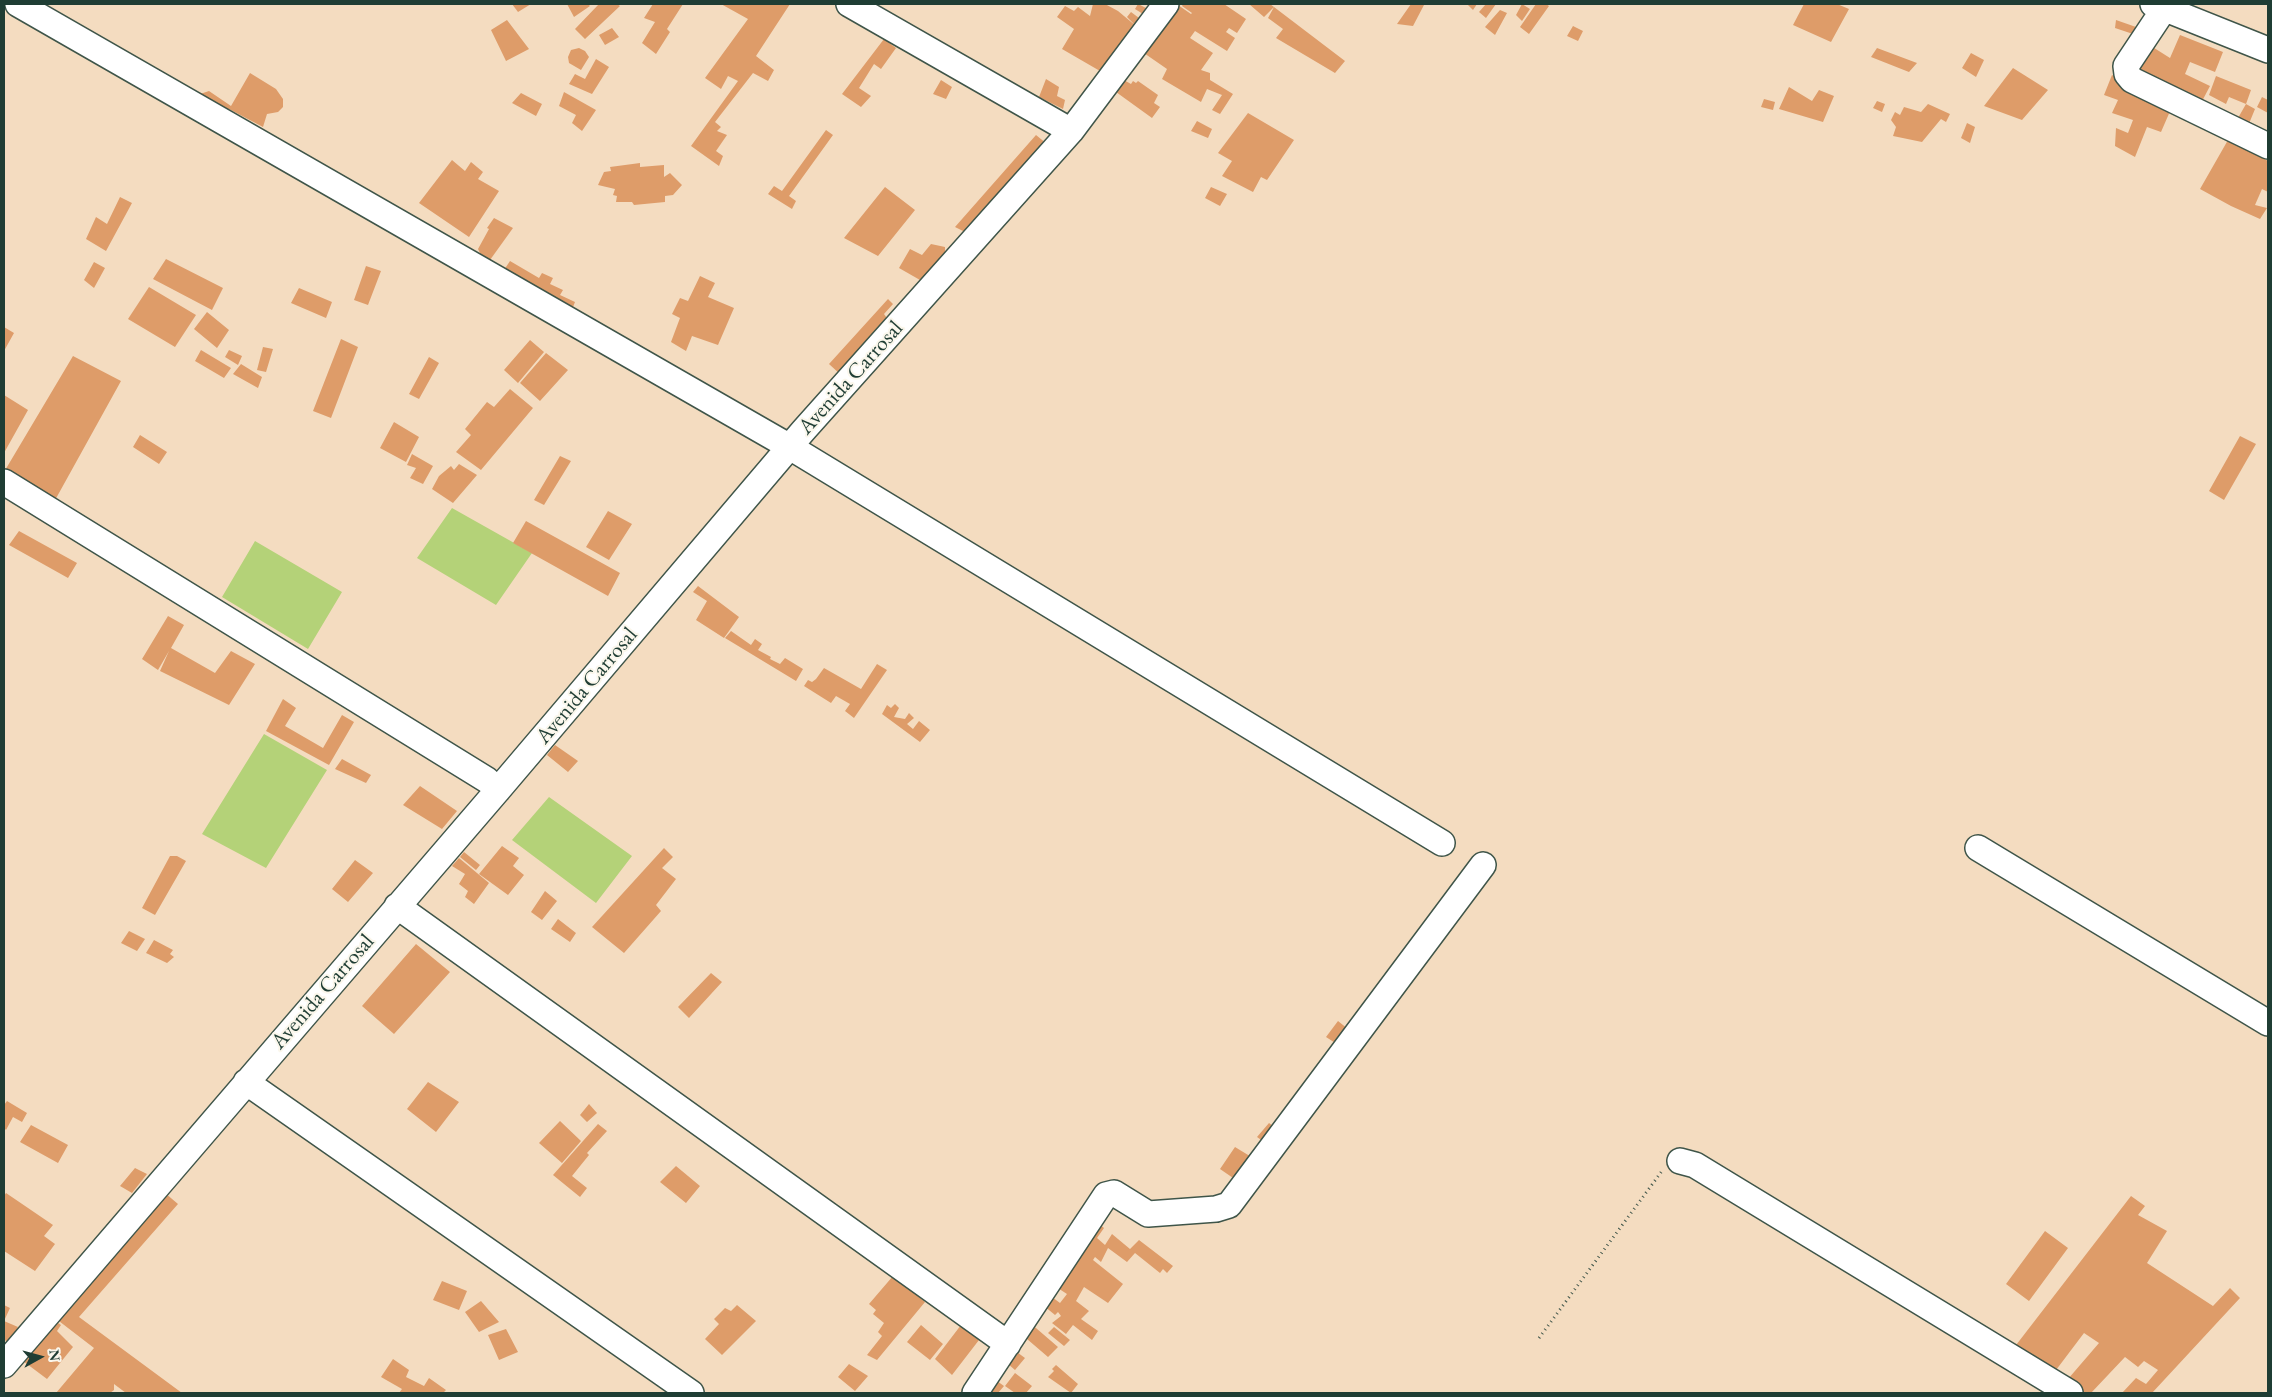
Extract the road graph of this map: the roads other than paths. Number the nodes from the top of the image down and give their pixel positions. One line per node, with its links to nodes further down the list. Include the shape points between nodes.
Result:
1 (18, 4): 8 (street)
2 (849, 4): 6 (street)
3 (1166, 4): 6 (street, Avenida Carrosal)
4 (2159, 7): 5 (street); 7 (street, via 2126,66 2127,74 2132,80)
5 (2268, 50)
6 (1071, 131): 8 (street, Avenida Carrosal)
7 (2268, 146)
8 (790, 447): 10 (street, Avenida Carrosal); 11 (street)
9 (4, 482): 10 (street)
10 (498, 790): 14 (street, Avenida Carrosal)
11 (1442, 843)
12 (1978, 848): 15 (street)
13 (1483, 865): 18 (street, via 1229,1204 1216,1209 1148,1214 1114,1193 1106,1195)
14 (397, 906): 16 (street, Avenida Carrosal); 18 (street)
15 (2268, 1023)
16 (246, 1082): 19 (street, Avenida Carrosal); 20 (street)
17 (1680, 1161): 22 (street, via 1695,1165)
18 (1008, 1344): 21 (street)
19 (4, 1365)
20 (691, 1393)
21 (975, 1393)
22 (2070, 1393)

